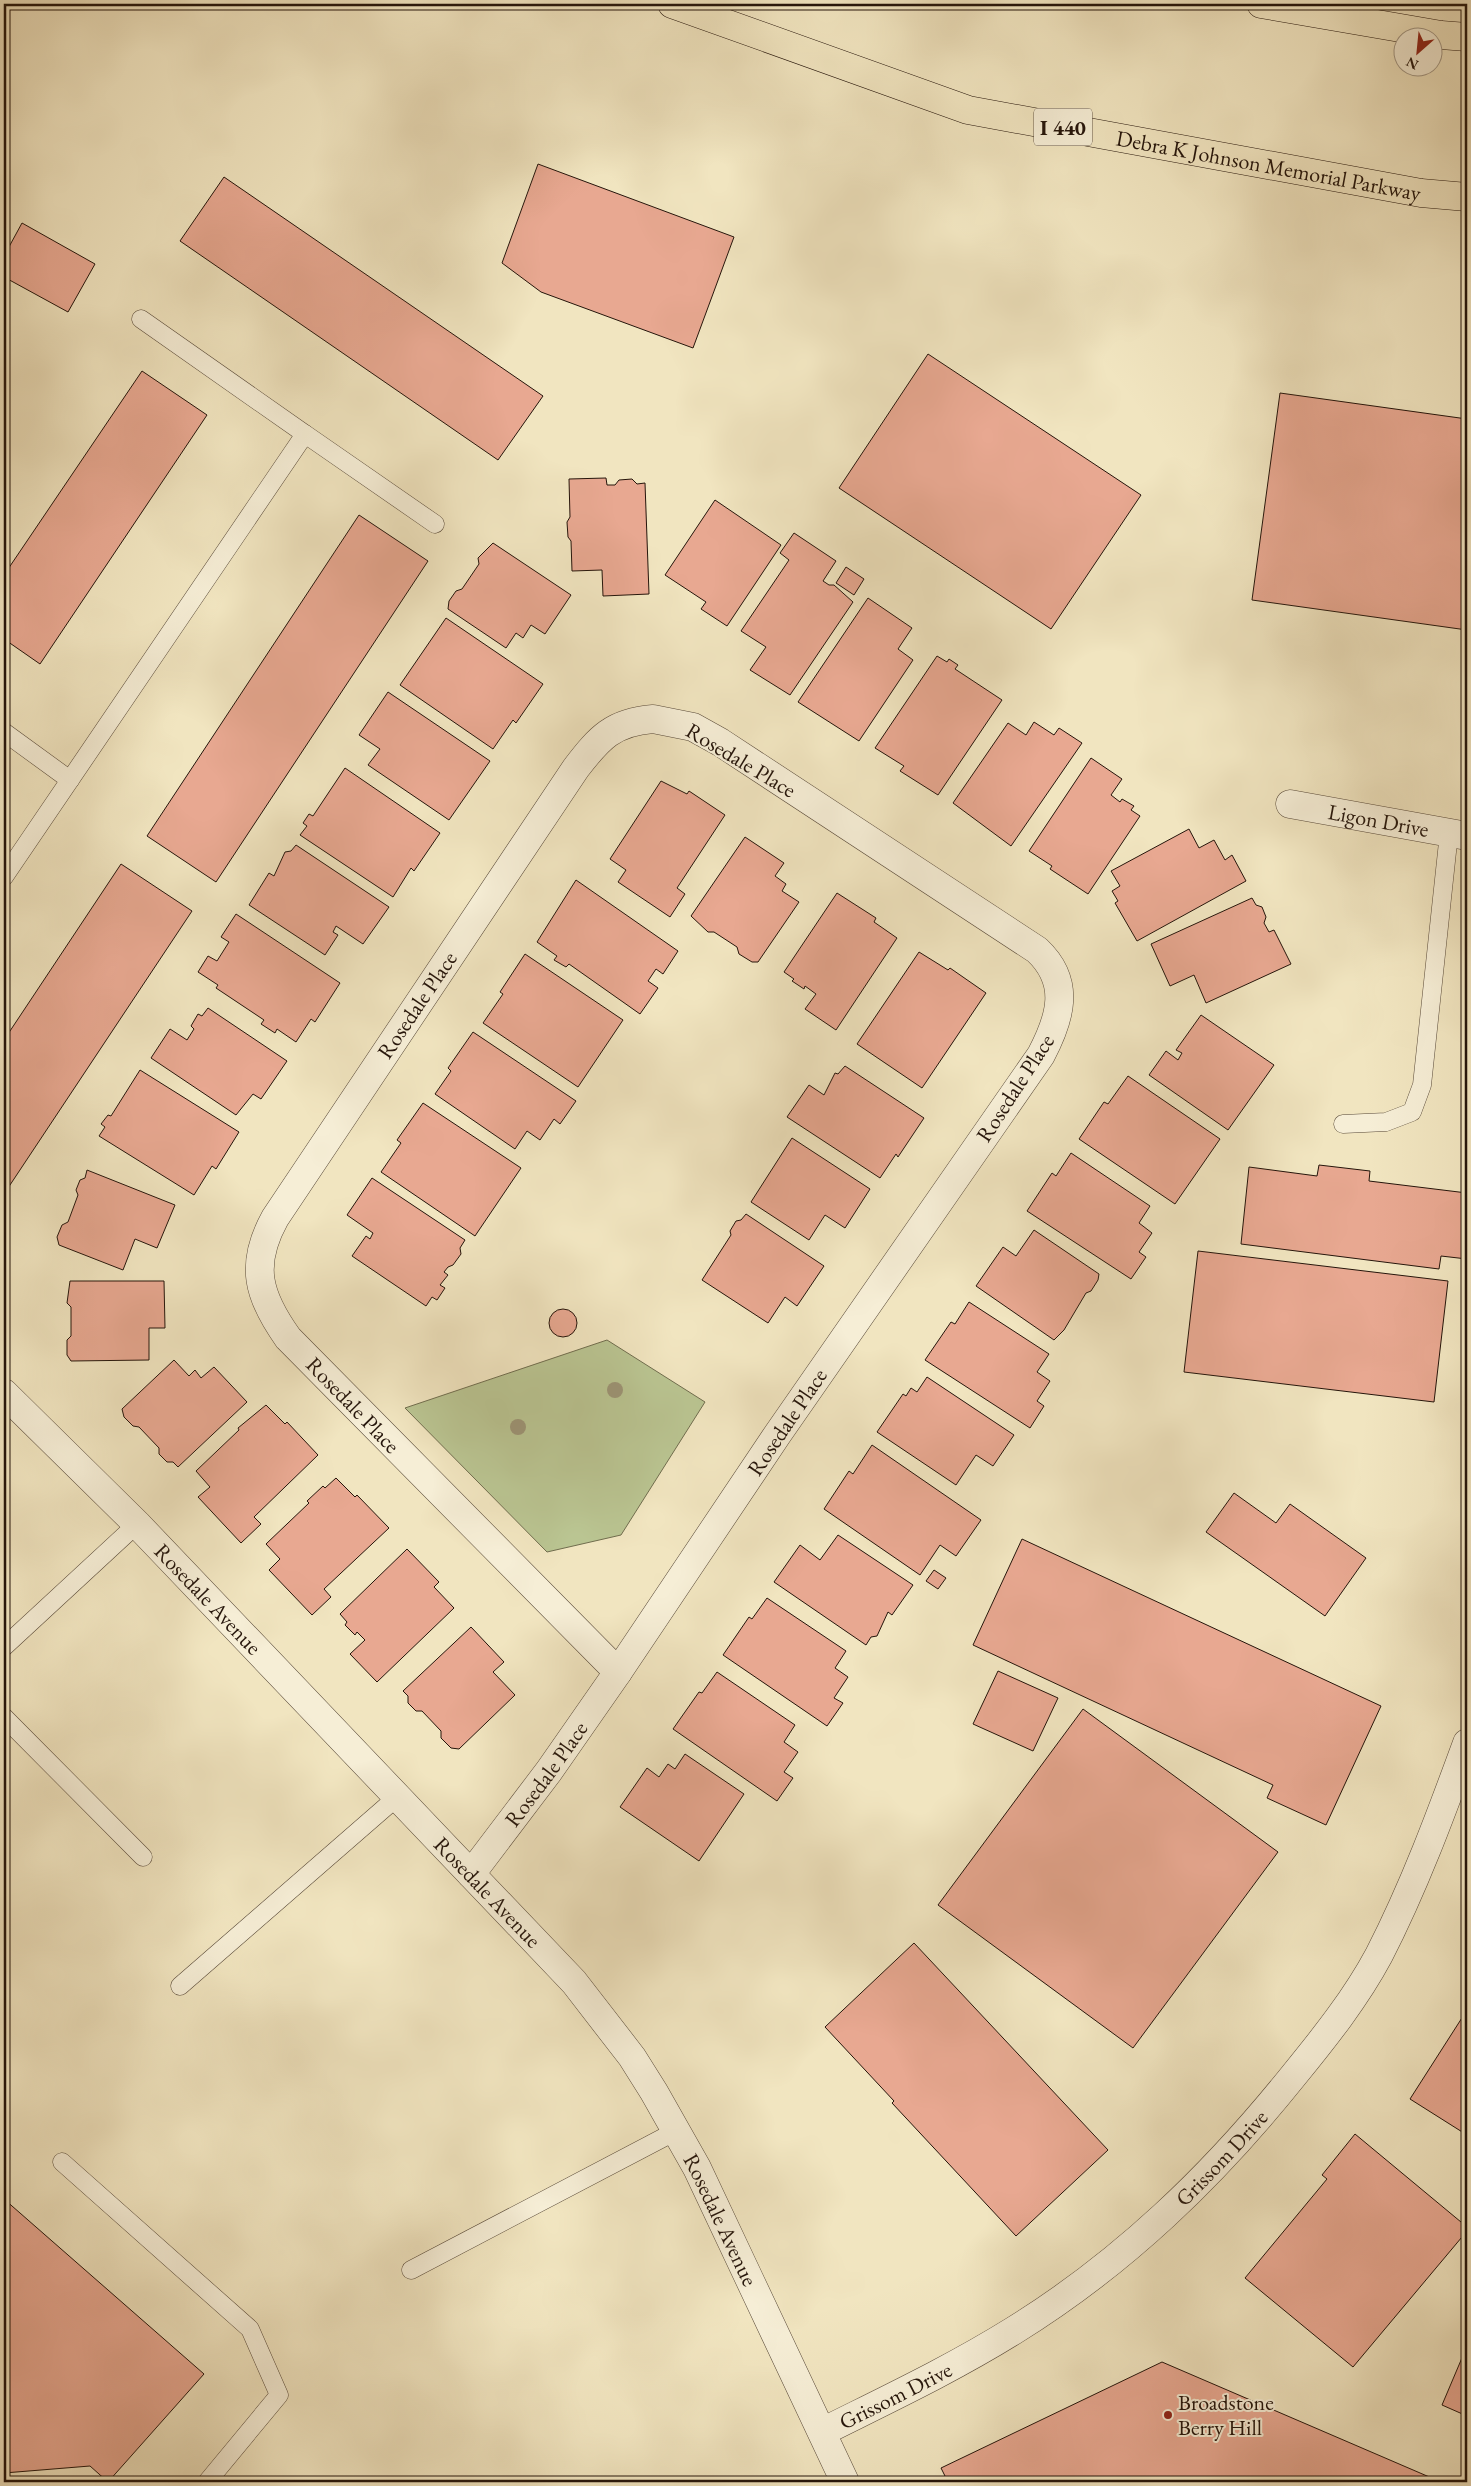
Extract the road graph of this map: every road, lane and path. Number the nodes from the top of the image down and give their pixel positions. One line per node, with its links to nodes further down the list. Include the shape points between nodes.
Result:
1 (672, 4): 4 (highway, Debra K Johnson Memorial Parkway / I 440, via 968,110 1421,193)
2 (1261, 4): 3 (highway)
3 (1467, 38)
4 (1467, 198)
5 (141, 319): 6 (lane)
6 (305, 434): 7 (lane); 9 (lane)
7 (435, 524)
8 (4, 732): 9 (lane)
9 (70, 780): 12 (lane)
10 (1290, 804): 11 (street, Ligon Drive)
11 (1458, 835): 13 (lane, via 1422,1085 1412,1112 1386,1122)
12 (4, 877)
13 (1343, 1124)
14 (4, 1394): 15 (street, Rosedale Avenue)
15 (136, 1524): 16 (lane); 20 (street, Rosedale Avenue)
16 (4, 1647)
17 (618, 1672): 17 (street, Rosedale Place, via 777,1434 1041,1055 1057,1019 1059,999 1059,980 1051,963 1037,950 720,742 689,726 653,719 635,721 611,730 576,768 275,1218 264,1238 258,1269 266,1302 288,1338); 22 (street, Rosedale Place)
18 (4, 1717): 21 (lane)
19 (1467, 1742): 27 (street, Grissom Drive, via 1406,1898 1378,1957 1332,2028 1256,2123 1198,2185 1107,2266 1013,2331)
20 (396, 1798): 22 (street, Rosedale Avenue); 23 (lane)
21 (143, 1857)
22 (471, 1874): 24 (street, Rosedale Avenue, via 574,1982 632,2058)
23 (180, 1986)
24 (676, 2131): 26 (lane); 27 (street, Rosedale Avenue)
25 (62, 2162): 28 (lane, via 250,2329 279,2395)
26 (411, 2270)
27 (822, 2432): 29 (street, Rosedale Avenue)
28 (207, 2482)
29 (845, 2482)

